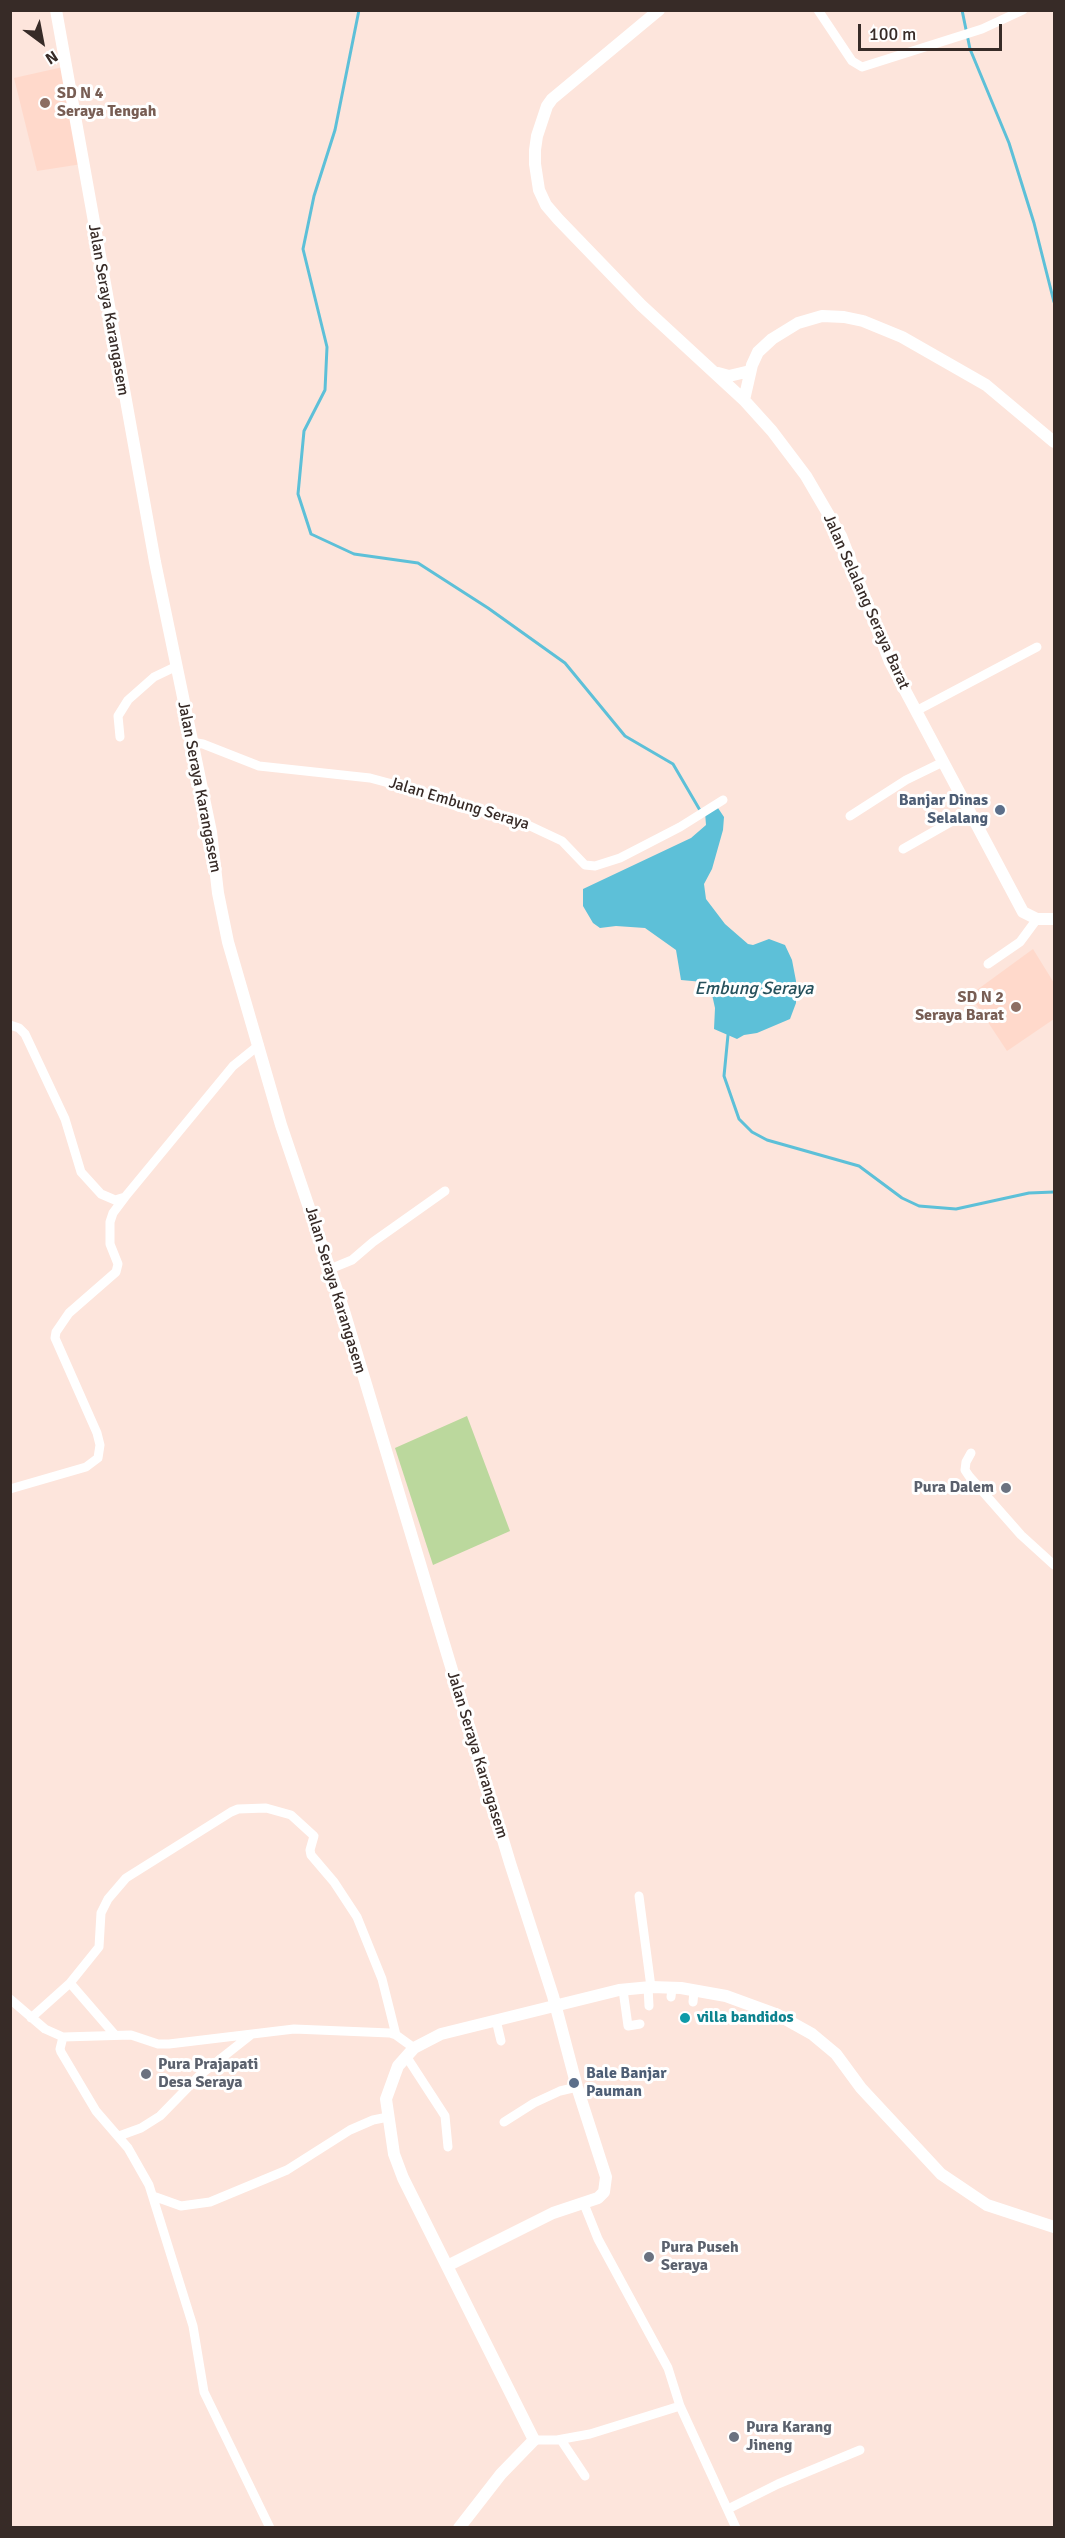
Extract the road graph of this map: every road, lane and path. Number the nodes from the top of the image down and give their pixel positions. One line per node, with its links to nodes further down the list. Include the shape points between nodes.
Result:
1 (56, 10): 10 (street, Jalan Seraya Karangasem, via 131,436)
2 (658, 10): 6 (street, Jalan Selalang Seraya Barat, via 552,99 537,136 537,179 546,204 575,237 641,305)
3 (818, 10): 4 (street, via 852,61 862,67 982,29)
4 (1023, 10)
5 (750, 371): 6 (street, via 729,376); 7 (street); 8 (street, via 758,352 798,322 822,316 864,321 902,337 986,385)
6 (718, 373): 7 (street, Jalan Selalang Seraya Barat)
7 (744, 400): 11 (street, Jalan Selalang Seraya Barat, via 806,476 830,516 890,662)
8 (1054, 442)
9 (1037, 647): 11 (street)
10 (177, 666): 12 (street, via 154,677 128,700 118,716); 13 (street, Jalan Seraya Karangasem)
11 (916, 711): 14 (street, Jalan Selalang Seraya Barat)
12 (120, 737)
13 (191, 742): 15 (street, Jalan Embung Seraya, via 259,766 370,778 426,793 458,807 513,818 562,842 585,866 620,858); 23 (street, Jalan Seraya Karangasem, via 211,832 226,934)
14 (943, 762): 16 (street, Jalan Selalang Seraya Barat); 17 (street)
15 (723, 800)
16 (970, 811): 18 (street); 19 (street, Jalan Selalang Seraya Barat, via 1023,912)
17 (849, 816)
18 (903, 849)
19 (1037, 919): 20 (street); 21 (street, via 1020,942)
20 (1054, 919)
21 (987, 964)
22 (10, 1025): 25 (street, via 25,1034 65,1119 88,1182 106,1198)
23 (259, 1045): 25 (street, via 233,1066); 26 (street, Jalan Seraya Karangasem, via 281,1125)
24 (445, 1191): 26 (street, via 351,1260)
25 (125, 1197): 28 (street, via 110,1222 116,1272 69,1313 55,1338 97,1433 98,1458 86,1467)
26 (330, 1269): 35 (street, Jalan Seraya Karangasem)
27 (971, 1453): 29 (street, via 965,1470 969,1476 1021,1535)
28 (10, 1488)
29 (1054, 1565)
30 (639, 1896): 32 (street)
31 (70, 1983): 37 (street); 41 (street, via 99,1947 101,1913 126,1878 231,1812 275,1809 291,1815 314,1836 311,1855 357,1917 382,1979); 42 (street)
32 (650, 1987): 33 (street); 36 (street); 53 (street, via 694,1996 726,1996 778,2015 812,2034 836,2054 861,2088 941,2174 987,2205)
33 (623, 1990): 35 (street); 39 (street, via 628,2026)
34 (10, 1999): 37 (street)
35 (555, 2004): 38 (street); 46 (street, Jalan Seraya Karangasem)
36 (650, 2006)
37 (31, 2018): 43 (street)
38 (496, 2020): 44 (street); 45 (street, via 441,2034)
39 (640, 2024)
40 (254, 2032): 41 (street, via 294,2029); 42 (street, via 158,2044); 49 (street, via 200,2075 160,2116)
41 (396, 2034): 45 (street)
42 (115, 2035): 43 (street)
43 (63, 2037): 49 (street, via 61,2052 96,2111)
44 (501, 2041)
45 (410, 2052): 47 (street, via 392,2081 386,2099); 50 (street, via 445,2116)
46 (577, 2087): 48 (street, via 543,2099); 52 (street, Jalan Seraya Karangasem, via 607,2186 598,2198)
47 (388, 2117): 51 (street, via 350,2130 287,2170 210,2202 180,2206); 54 (street, via 397,2165)
48 (504, 2122)
49 (119, 2136): 51 (street)
50 (448, 2147)
51 (153, 2196): 62 (street, via 193,2326 204,2392)
52 (584, 2204): 54 (street, Jalan Seraya Karangasem, via 553,2213); 55 (street, via 598,2239 668,2368)
53 (1054, 2227)
54 (447, 2266): 56 (street)
55 (680, 2406): 57 (street); 60 (street)
56 (534, 2440): 57 (street); 63 (street, via 501,2474)
57 (561, 2440): 59 (street)
58 (860, 2450): 60 (street)
59 (585, 2476)
60 (728, 2509): 61 (street)
61 (735, 2527)
62 (270, 2528)
63 (459, 2528)

